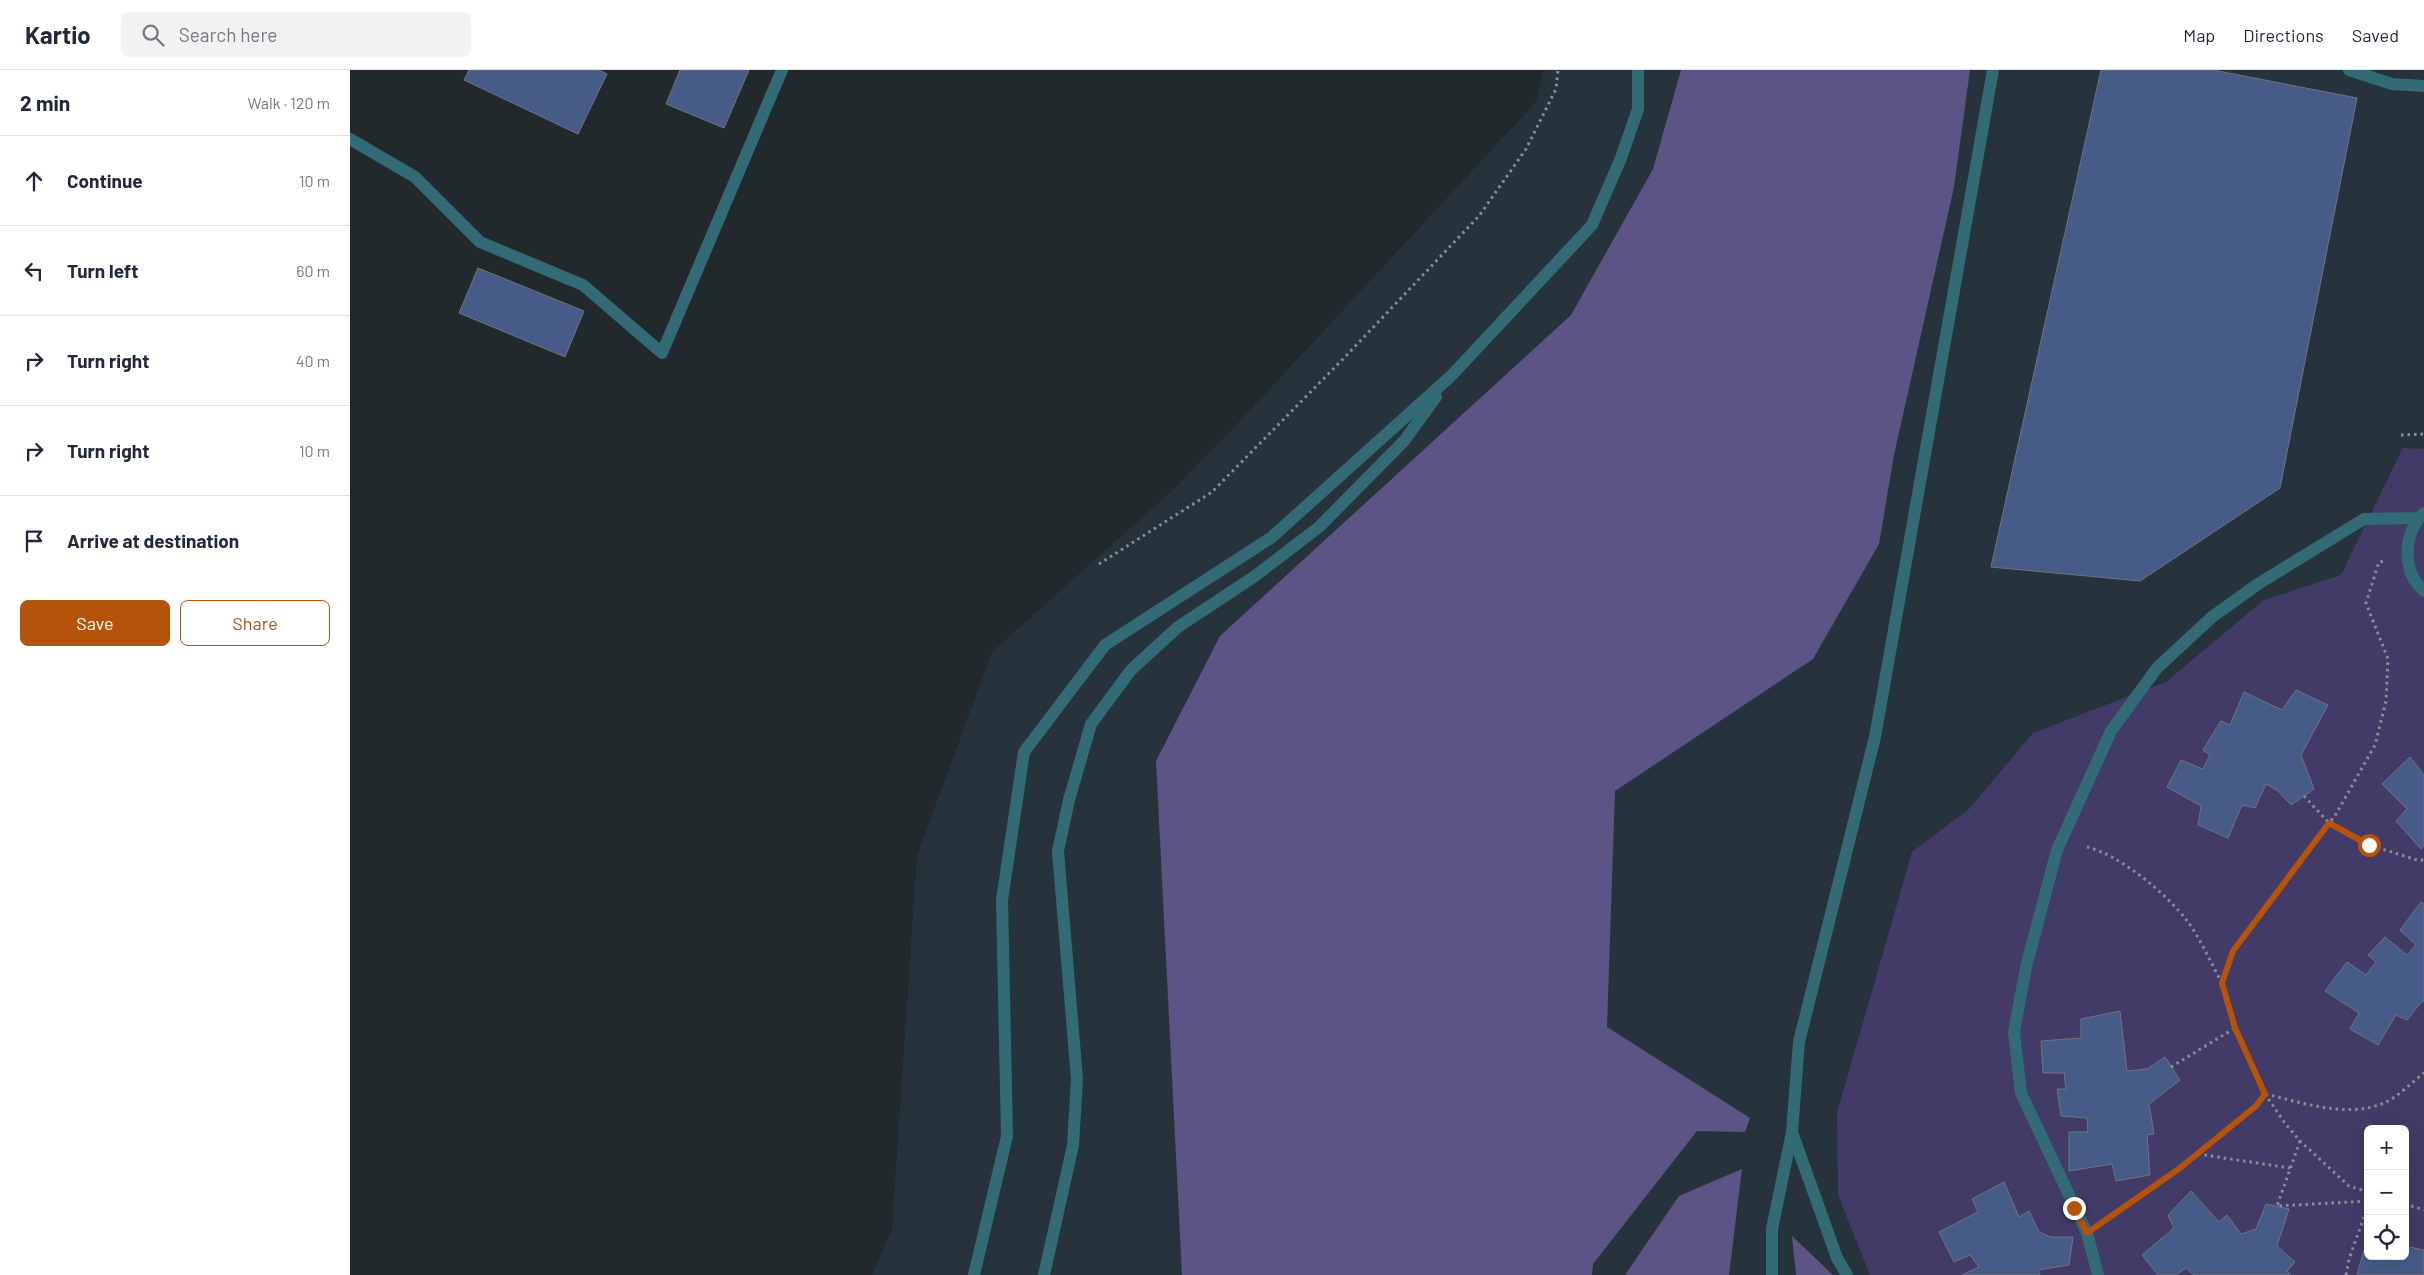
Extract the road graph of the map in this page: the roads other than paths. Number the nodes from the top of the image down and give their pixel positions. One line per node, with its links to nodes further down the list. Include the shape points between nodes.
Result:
1 (782, 70): 6 (street, via 662,353 583,285 480,242 415,177)
2 (1638, 70): 7 (street, via 1638,109 1592,225)
3 (1993, 70): 10 (street, via 1875,737 1799,1042)
4 (2349, 70): 5 (street, via 2392,84)
5 (2424, 86)
6 (350, 140)
7 (1451, 376): 11 (street, via 1272,537 1105,646 1024,752 1002,900 1007,1136); 12 (street, via 1404,441 1319,528 1255,576 1178,627 1131,670 1091,724 1058,851 1077,1079 1073,1145)
8 (2422, 515): 9 (street, via 2407,542 2407,556 2411,573); 15 (street, via 2364,518 2258,584 2212,617 2157,668 2111,731 2058,850 2026,967 2014,1032 2021,1093 2087,1233)
9 (2424, 591)
10 (1792, 1132): 13 (street, via 1772,1229); 14 (street, via 1837,1258)
11 (974, 1275)
12 (1044, 1275)
13 (1772, 1275)
14 (1847, 1275)
15 (2098, 1275)

